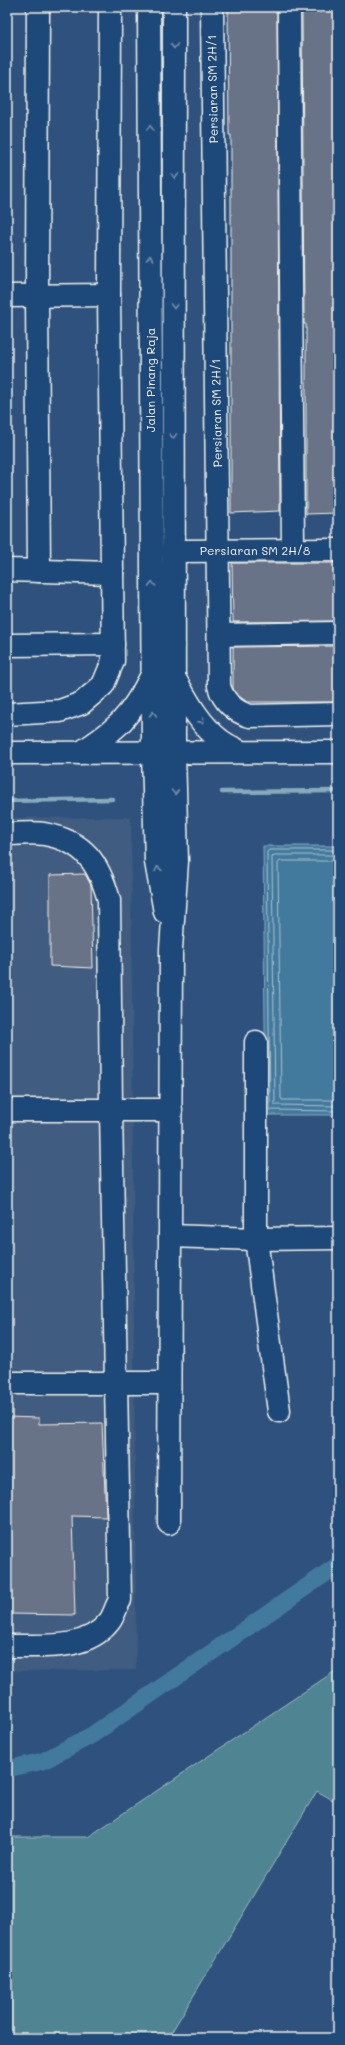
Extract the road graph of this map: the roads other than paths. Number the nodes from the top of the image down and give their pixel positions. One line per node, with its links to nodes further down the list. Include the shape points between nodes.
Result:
1 (38, 7): 9 (street)
2 (110, 7): 7 (street)
3 (149, 7): 21 (street, Jalan Pinang Raja, one-way to 3)
4 (174, 7): 12 (street, one-way to 12)
5 (212, 7): 13 (street, Persiaran SM 2H/1)
6 (289, 7): 10 (street)
7 (109, 295): 9 (street); 16 (street)
8 (7, 296): 9 (street)
9 (36, 296): 15 (street)
10 (293, 550): 11 (street, Persiaran SM 2H/8); 13 (street, Persiaran SM 2H/8)
11 (338, 550)
12 (172, 551): 13 (street, Persiaran SM 2H/8); 21 (street)
13 (218, 551): 18 (street, Persiaran SM 2H/1)
14 (7, 570): 15 (street)
15 (39, 571): 16 (street)
16 (112, 573): 20 (street)
17 (338, 633): 18 (street)
18 (220, 635): 23 (street, Persiaran SM 2H/1, via 219,686 222,694 240,714)
19 (7, 644): 20 (street)
20 (113, 644): 22 (street, via 113,661 103,685 82,703 60,711)
21 (163, 675): 24 (street, one-way to 24, via 219,739); 27 (street, via 120,724 106,737); 28 (street, Jalan Pinang Raja)
22 (7, 714)
23 (338, 714)
24 (241, 752): 25 (street); 28 (street)
25 (338, 752)
26 (7, 753): 27 (street)
27 (80, 753): 28 (street)
28 (164, 753): 33 (street, Jalan Pinang Raja, via 156,862 171,949)
29 (7, 834): 32 (street, via 44,834 70,842 91,858 103,879 109,900)
30 (256, 1042): 36 (street)
31 (7, 1110): 32 (street)
32 (111, 1110): 33 (street); 37 (street)
33 (171, 1110): 34 (street, Jalan Pinang Raja)
34 (170, 1236): 36 (street); 39 (street, Jalan Pinang Raja)
35 (338, 1238): 36 (street)
36 (256, 1239): 40 (street)
37 (116, 1382): 38 (street); 39 (street); 42 (street, via 120,1600 109,1622 91,1638 62,1645)
38 (7, 1383)
39 (169, 1383): 41 (street, Jalan Pinang Raja)
40 (279, 1411)
41 (169, 1522)
42 (7, 1646)

